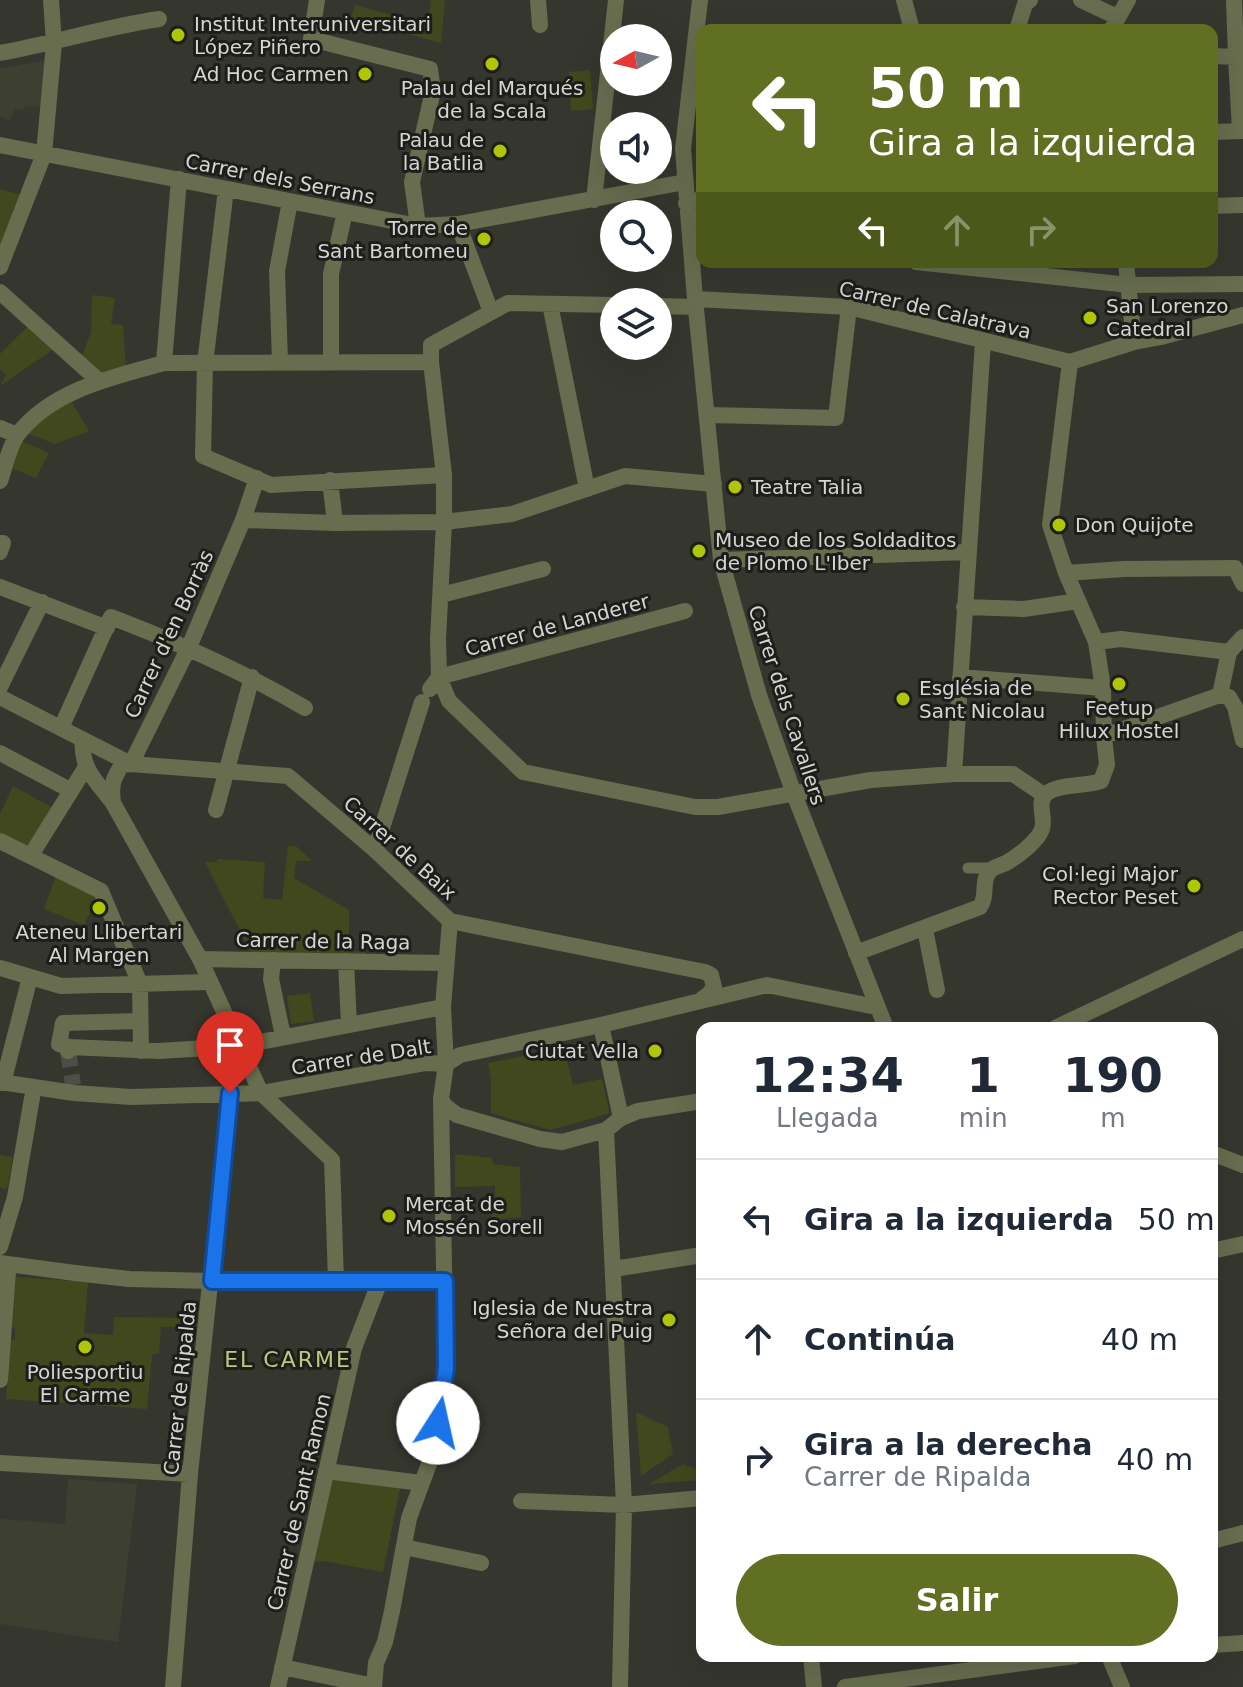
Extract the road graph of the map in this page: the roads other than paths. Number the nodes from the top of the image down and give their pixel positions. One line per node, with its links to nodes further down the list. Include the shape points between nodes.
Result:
1 (51, 0): 18 (street)
2 (317, 0): 38 (street, via 311,39 430,69 433,91 412,182)
3 (538, 0): 16 (street)
4 (616, 0): 31 (street)
5 (700, 0): 12 (street, Carrer dels Cavallers)
6 (904, 0): 13 (street)
7 (1030, 0): 14 (street)
8 (1081, 0): 15 (street)
9 (1128, 0): 15 (street)
10 (1234, 0): 19 (street)
11 (159, 19): 18 (street, via 100,28)
12 (697, 24)
13 (910, 24)
14 (1019, 24)
15 (1114, 24)
16 (540, 25)
17 (696, 35): 26 (street, Carrer dels Cavallers)
18 (54, 43): 20 (street); 27 (street)
19 (1238, 51): 21 (street); 22 (street)
20 (0, 53)
21 (1218, 55)
22 (1241, 131): 23 (street)
23 (1218, 132)
24 (0, 145): 27 (street, Carrer dels Serrans)
25 (696, 146): 26 (street)
26 (683, 149): 29 (street, Carrer dels Cavallers)
27 (44, 154): 28 (street, Carrer dels Serrans); 39 (street)
28 (179, 179): 30 (street, Carrer dels Serrans); 59 (street)
29 (685, 182): 31 (street, Carrer dels Serrans); 33 (street, Carrer dels Cavallers)
30 (226, 189): 32 (street, Carrer dels Serrans); 58 (street)
31 (594, 200): 37 (street, Carrer dels Serrans)
32 (290, 201): 36 (street, Carrer dels Serrans); 55 (street, via 277,271)
33 (694, 201): 45 (street, Carrer dels Cavallers)
34 (1243, 205): 35 (street)
35 (1218, 206)
36 (345, 212): 38 (street, Carrer dels Serrans); 54 (street, via 331,274)
37 (458, 224): 38 (street, Carrer dels Serrans); 50 (street)
38 (418, 226)
39 (0, 267)
40 (972, 268): 43 (street)
41 (1127, 268): 43 (street)
42 (1243, 284): 43 (street)
43 (1129, 285): 53 (street)
44 (0, 292): 60 (street)
45 (695, 303): 48 (street, Carrer de Calatrava); 49 (street, Carrer de Calatrava); 61 (street, Carrer dels Cavallers)
46 (550, 304): 47 (street); 50 (street, via 508,303); 69 (street)
47 (600, 305)
48 (672, 305)
49 (849, 307): 52 (street, Carrer de Calatrava); 61 (street, via 836,418)
50 (491, 312): 56 (street, via 431,345)
51 (1243, 315): 53 (street)
52 (983, 342): 57 (street, Carrer de Calatrava); 75 (street)
53 (1134, 342): 57 (street)
54 (331, 361): 55 (street); 56 (street)
55 (280, 362): 58 (street)
56 (431, 362): 64 (street)
57 (1070, 362): 78 (street, via 1050,525)
58 (205, 364): 59 (street); 67 (street, via 203,456)
59 (156, 365): 60 (street)
60 (99, 381): 63 (street, via 48,407)
61 (707, 415): 68 (street, Carrer dels Cavallers)
62 (0, 428): 63 (street)
63 (17, 435): 66 (street)
64 (444, 475): 65 (street); 71 (street)
65 (330, 480): 67 (street); 72 (street)
66 (0, 481)
67 (264, 481): 70 (street, Carrer d'en Borràs)
68 (714, 484): 69 (street, via 625,476); 76 (street, Carrer dels Cavallers)
69 (587, 489): 71 (street, via 512,514)
70 (243, 520): 72 (street); 89 (street, Carrer d'en Borràs)
71 (444, 522): 72 (street); 81 (street)
72 (335, 523)
73 (0, 543): 74 (street)
74 (0, 552)
75 (969, 552): 76 (street); 84 (street)
76 (721, 560): 109 (street, Carrer dels Cavallers)
77 (543, 569): 81 (street)
78 (1066, 573): 79 (street, via 1124,569); 82 (street)
79 (1239, 576)
80 (0, 587): 83 (street)
81 (441, 595): 95 (street)
82 (1078, 601): 84 (street, via 1024,609); 88 (street)
83 (42, 602): 86 (street); 93 (street)
84 (964, 607): 92 (street)
85 (685, 611): 95 (street, Carrer de Landerer)
86 (109, 622): 89 (street); 99 (street)
87 (1243, 637): 90 (street)
88 (1096, 642): 90 (street, via 1121,639); 94 (street)
89 (189, 647): 91 (street); 104 (street, Carrer d'en Borràs)
90 (1229, 652): 96 (street)
91 (252, 677): 98 (street); 106 (street)
92 (960, 677): 94 (street); 107 (street)
93 (0, 687)
94 (1103, 688): 100 (street)
95 (430, 689): 109 (street, via 523,772 695,807); 114 (street)
96 (1220, 695): 100 (street); 102 (street, via 1229,697 1235,707)
97 (0, 697): 99 (street)
98 (305, 708)
99 (61, 728): 101 (street)
100 (1104, 736): 110 (street, via 1107,765 1101,781)
101 (83, 740): 104 (street); 105 (street)
102 (1243, 740)
103 (0, 753): 108 (street)
104 (131, 764): 106 (street, Carrer de Baix); 111 (street, Carrer d'en Borràs, via 122,765 114,776)
105 (86, 767): 108 (street); 111 (street)
106 (225, 772): 112 (street); 114 (street, Carrer de Baix, via 288,776)
107 (954, 774): 109 (street, via 871,780); 110 (street, via 1013,774)
108 (70, 790): 115 (street)
109 (794, 794): 119 (street, Carrer dels Cavallers)
110 (1044, 795): 117 (street, via 1043,826 1033,841 1010,860 979,872 982,906)
111 (113, 803): 120 (street)
112 (216, 810)
113 (0, 841): 115 (street)
114 (375, 850): 116 (street, Carrer de Baix)
115 (31, 855): 127 (street, via 101,891)
116 (450, 921): 123 (street); 129 (street, Carrer de Baix, via 705,972 714,987)
117 (925, 929): 119 (street); 128 (street)
118 (1243, 939): 134 (street)
119 (856, 953): 131 (street, Carrer dels Cavallers)
120 (200, 959): 121 (street, Carrer de la Raga); 126 (street)
121 (273, 960): 122 (street, Carrer de la Raga); 137 (street, via 271,979)
122 (346, 961): 123 (street, Carrer de la Raga); 135 (street)
123 (446, 963): 130 (street)
124 (0, 968): 125 (street)
125 (30, 977): 127 (street, via 61,986); 141 (street)
126 (208, 982): 127 (street); 138 (street)
127 (140, 984): 132 (street)
128 (937, 990)
129 (700, 1000): 131 (street, Carrer de Dalt, via 767,985); 136 (street, Carrer de Dalt)
130 (443, 1007): 135 (street); 140 (street)
131 (876, 1007): 133 (street, Carrer dels Cavallers)
132 (140, 1021): 139 (street); 139 (street, via 63,1023 59,1044 68,1049)
133 (883, 1022)
134 (1068, 1022)
135 (349, 1025): 137 (street)
136 (601, 1025): 140 (street, Carrer de Dalt, via 460,1055); 147 (street)
137 (283, 1036): 138 (street)
138 (239, 1046): 139 (street); 143 (street)
139 (141, 1051)
140 (446, 1064): 143 (street, Carrer de Dalt, via 426,1063); 145 (street)
141 (1, 1082): 142 (street, Carrer de Dalt, via 131,1097)
142 (230, 1093): 143 (street, Carrer de Dalt); 157 (street, Carrer de Ripalda)
143 (261, 1093): 158 (street, via 330,1156)
144 (32, 1098): 152 (street, via 15,1197)
145 (441, 1099): 148 (street, via 457,1115 551,1142); 160 (street)
146 (696, 1102): 147 (street)
147 (621, 1118): 148 (street)
148 (606, 1130): 156 (street)
149 (1218, 1155): 150 (street)
150 (1243, 1165)
151 (1243, 1244): 153 (street)
152 (0, 1247)
153 (1218, 1250)
154 (696, 1256): 156 (street)
155 (0, 1264): 157 (street, via 129,1279); 161 (street, via 8,1272)
156 (614, 1269): 168 (street)
157 (212, 1281): 158 (street); 164 (street, Carrer de Ripalda)
158 (336, 1281): 159 (street)
159 (380, 1281): 160 (street); 163 (street, Carrer de Sant Ramon, via 354,1348)
160 (445, 1281): 165 (street, via 446,1380)
161 (0, 1380)
162 (0, 1463): 164 (street)
163 (326, 1471): 165 (street); 178 (street, Carrer de Sant Ramon)
164 (190, 1474): 180 (street, Carrer de Ripalda)
165 (421, 1483): 171 (street)
166 (696, 1499): 168 (street)
167 (521, 1501): 168 (street)
168 (624, 1505): 182 (street)
169 (1243, 1533): 170 (street)
170 (1218, 1539)
171 (404, 1547): 172 (street); 179 (street)
172 (481, 1563)
173 (1243, 1643): 174 (street)
174 (1218, 1645)
175 (812, 1662): 183 (street)
176 (1030, 1662): 184 (street)
177 (1112, 1662): 185 (street)
178 (282, 1667): 179 (street); 181 (street, Carrer de Sant Ramon)
179 (374, 1686)
180 (173, 1687)
181 (278, 1687)
182 (620, 1687)
183 (814, 1687)
184 (845, 1687)
185 (1122, 1687)

